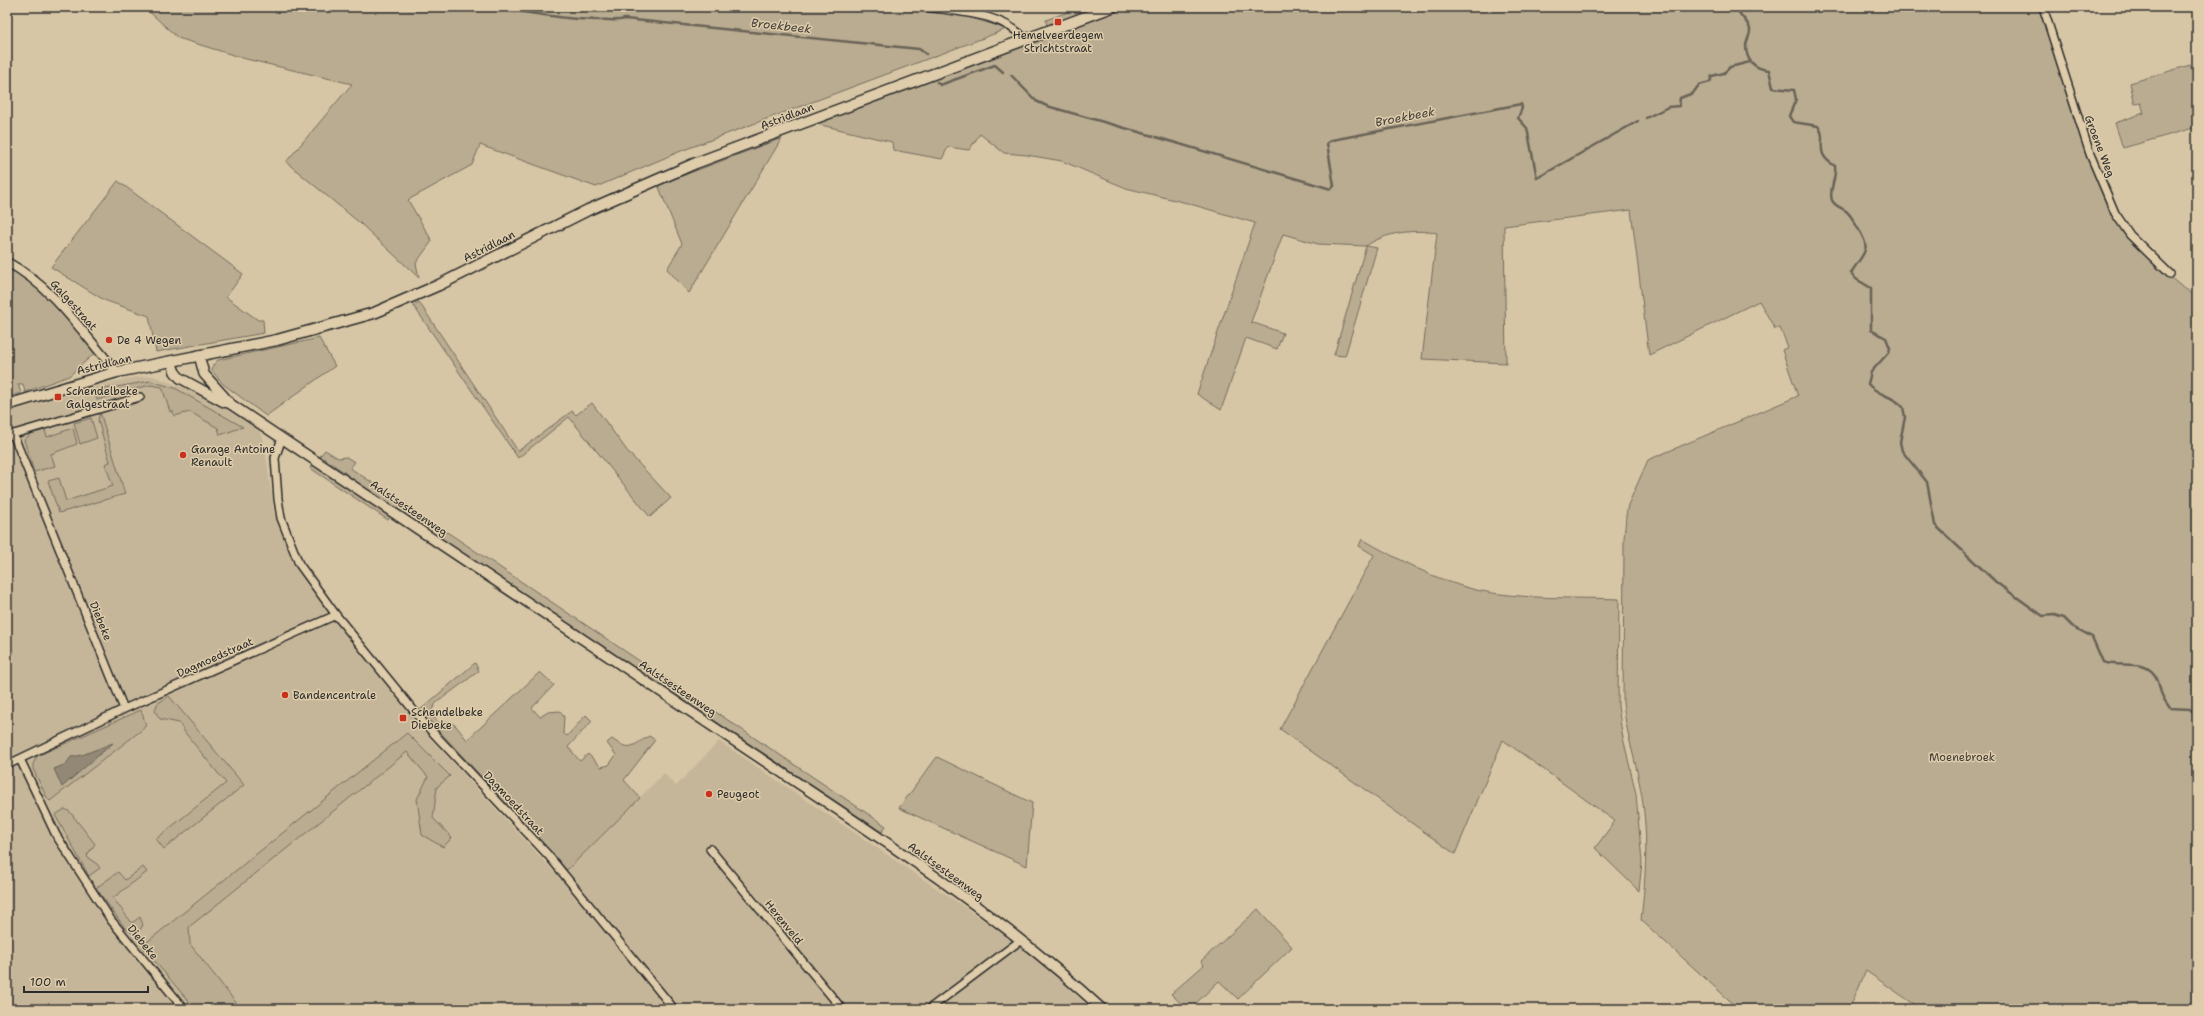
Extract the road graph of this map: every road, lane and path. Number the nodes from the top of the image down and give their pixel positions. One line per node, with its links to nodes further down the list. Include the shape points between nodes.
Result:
1 (927, 7): 4 (street, via 983,16 1015,29)
2 (1112, 7): 4 (main road, Astridlaan)
3 (2043, 7): 6 (street, Groene Weg, via 2090,154 2115,213 2130,235)
4 (1026, 40): 7 (main road, Astridlaan, via 967,60 643,185 546,230 439,286 381,310 285,338)
5 (7, 262): 9 (street, Galgestraat, via 40,284 60,302)
6 (2170, 274)
7 (198, 355): 8 (main road, Astridlaan); 11 (main road, Aalstsesteenweg, via 204,374)
8 (171, 361): 9 (main road, Astridlaan); 11 (main road, Aalstsesteenweg, via 180,378)
9 (117, 372): 12 (main road, Astridlaan)
10 (140, 397): 13 (street)
11 (229, 403): 14 (main road, Aalstsesteenweg)
12 (7, 404)
13 (10, 435): 16 (street, Diebeke)
14 (282, 438): 15 (street, Dagmoedstraat, via 275,458 281,518 299,564); 20 (main road, Aalstsesteenweg, via 906,856)
15 (336, 614): 16 (street, Dagmoedstraat); 22 (street, Dagmoedstraat, via 423,722 548,855)
16 (124, 709): 17 (street)
17 (20, 759): 18 (street); 21 (street, Diebeke, via 56,835 111,920)
18 (7, 765)
19 (710, 849): 23 (street, Herenveld)
20 (1021, 940): 24 (street); 25 (main road, Aalstsesteenweg)
21 (184, 1009)
22 (674, 1009)
23 (842, 1009)
24 (929, 1009)
25 (1102, 1009)

